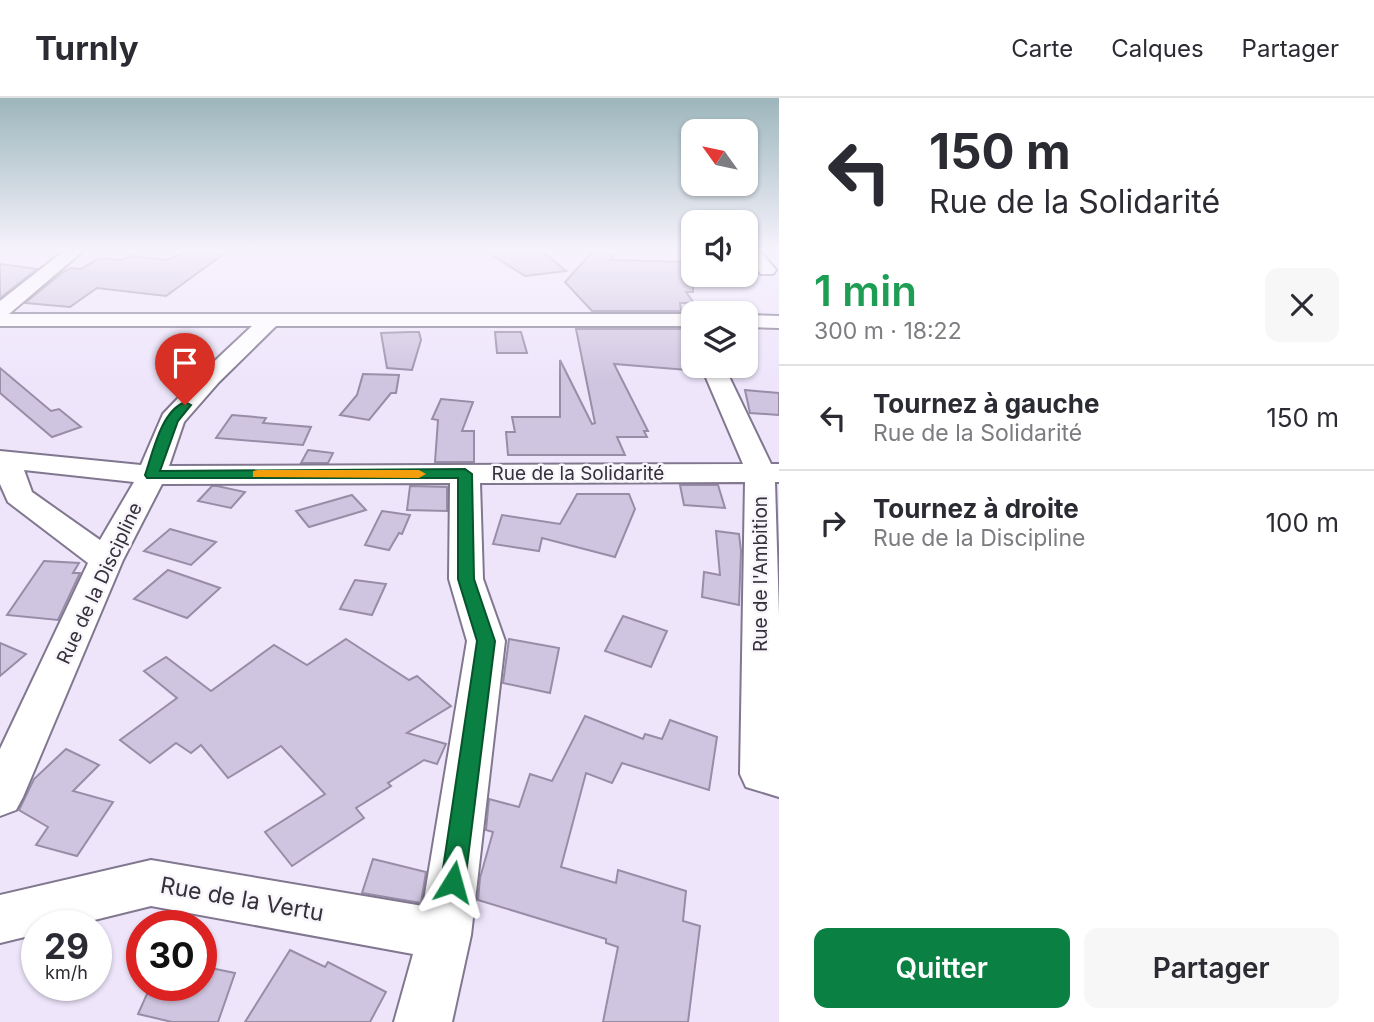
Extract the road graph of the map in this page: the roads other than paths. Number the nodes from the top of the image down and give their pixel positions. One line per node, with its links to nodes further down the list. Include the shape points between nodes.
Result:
1 (23, 293): 2 (street)
2 (0, 312)
3 (0, 320): 4 (street)
4 (271, 320): 5 (street); 12 (street, Rue de la Discipline, via 172,420)
5 (681, 320)
6 (758, 321): 7 (street)
7 (779, 322)
8 (719, 378): 10 (street, Rue de l'Ambition)
9 (3, 460): 12 (street, Rue de la Solidarité); 13 (street, via 19,496)
10 (769, 473): 11 (street, Rue de la Solidarité); 14 (street, Rue de l'Ambition, via 762,774)
11 (465, 474): 12 (street, Rue de la Solidarité); 17 (street, via 466,579 486,641)
12 (152, 475): 13 (street, Rue de la Discipline)
13 (106, 560): 15 (street, Rue de la Discipline)
14 (779, 779)
15 (0, 797)
16 (0, 919): 17 (street, Rue de la Vertu, via 151,883)
17 (445, 935): 18 (street)
18 (423, 1022)

